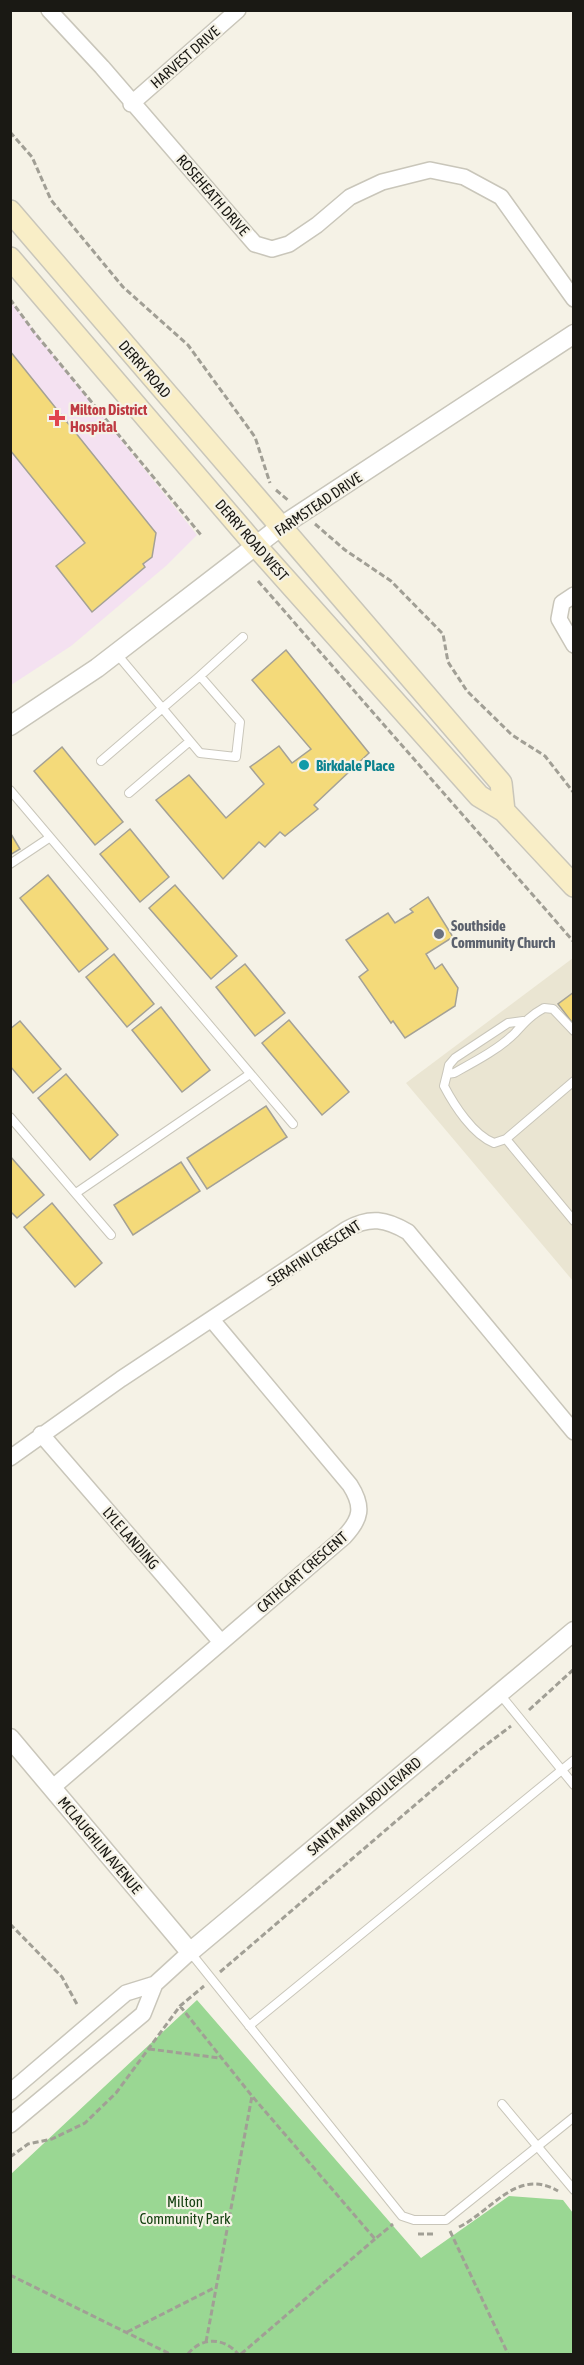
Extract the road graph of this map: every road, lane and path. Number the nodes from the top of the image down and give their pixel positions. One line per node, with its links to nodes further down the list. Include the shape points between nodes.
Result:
1 (49, 10): 3 (street, ROSEHEATH DRIVE)
2 (238, 10): 3 (street, HARVEST DRIVE)
3 (131, 104): 8 (street, ROSEHEATH DRIVE, via 255,244 272,249 288,244 350,197 382,182 430,170 464,177 501,197)
4 (10, 132): 10 (path, via 32,157 51,200 116,278 188,345 255,437 270,484)
5 (10, 212): 11 (main road, DERRY ROAD)
6 (10, 258): 13 (main road, DERRY ROAD WEST)
7 (10, 299): 12 (path)
8 (573, 299)
9 (573, 334): 10 (street, FARMSTEAD DRIVE)
10 (303, 513): 11 (street, FARMSTEAD DRIVE); 26 (path, via 345,550 391,581 443,634 448,662 468,691 512,735 546,756)
11 (280, 527): 13 (street, FARMSTEAD DRIVE); 27 (main road, DERRY ROAD WEST, via 501,783)
12 (201, 535)
13 (256, 546): 18 (street, FARMSTEAD DRIVE); 27 (main road, DERRY ROAD WEST, via 479,796)
14 (258, 581): 31 (path)
15 (573, 595): 17 (street, via 562,603 559,619)
16 (243, 638): 19 (lane)
17 (573, 645)
18 (117, 653): 20 (lane); 21 (street, FARMSTEAD DRIVE)
19 (200, 676): 20 (lane); 22 (lane, via 240,722 236,757 200,753)
20 (162, 707): 22 (lane); 23 (lane)
21 (10, 726)
22 (190, 741): 25 (lane)
23 (100, 761)
24 (10, 790): 28 (lane)
25 (129, 793)
26 (573, 793)
27 (504, 811): 30 (main road, DERRY ROAD WEST)
28 (49, 838): 29 (lane); 34 (lane)
29 (10, 864)
30 (573, 886)
31 (573, 942)
32 (524, 1022): 33 (lane, via 544,1008 553,1009); 35 (lane, via 501,1043); 35 (lane, via 508,1023 455,1058)
33 (573, 1031)
34 (250, 1074): 38 (lane); 40 (lane)
35 (447, 1074): 39 (lane, via 444,1086 468,1121 488,1141)
36 (573, 1081): 39 (lane)
37 (10, 1117): 40 (lane)
38 (293, 1124)
39 (506, 1139): 41 (lane)
40 (76, 1193): 42 (lane)
41 (573, 1221)
42 (111, 1235)
43 (212, 1320): 44 (street, SERAFINI CRESCENT, via 362,1220 392,1223 408,1232); 45 (street, SERAFINI CRESCENT); 48 (street, CATHCART CRESCENT, via 359,1498 359,1514 344,1537)
44 (573, 1432)
45 (41, 1434): 46 (street, SERAFINI CRESCENT); 48 (street, LYLE LANDING)
46 (10, 1458)
47 (573, 1631): 50 (street, SANTA MARIA BOULEVARD)
48 (221, 1642): 56 (street, CATHCART CRESCENT)
49 (573, 1669): 51 (path)
50 (499, 1693): 51 (lane); 58 (street, SANTA MARIA BOULEVARD)
51 (520, 1719): 54 (lane); 59 (path)
52 (10, 1738): 56 (street, MCLAUGHLIN AVENUE)
53 (573, 1760): 54 (lane)
54 (562, 1770): 55 (lane); 63 (lane)
55 (573, 1785)
56 (52, 1788): 58 (street, MCLAUGHLIN AVENUE)
57 (10, 1924): 61 (path, via 62,1977)
58 (190, 1952): 59 (lane); 60 (street, SANTA MARIA BOULEVARD)
59 (212, 1980): 62 (path); 63 (lane)
60 (155, 1984): 66 (street, SANTA MARIA BOULEVARD, via 126,1993); 70 (street, SANTA MARIA BOULEVARD, via 143,2014)
61 (78, 2006)
62 (180, 2006): 64 (path); 65 (path)
63 (249, 2026): 75 (lane)
64 (148, 2049): 65 (path); 72 (path, via 116,2093 85,2123 52,2139 28,2144)
65 (222, 2059): 67 (path)
66 (10, 2092)
67 (252, 2096): 80 (path); 82 (path)
68 (502, 2104): 71 (lane)
69 (573, 2116): 71 (lane)
70 (10, 2125)
71 (536, 2148): 73 (lane); 75 (lane, via 446,2220 423,2221)
72 (10, 2157)
73 (573, 2190)
74 (564, 2196): 78 (path, via 533,2183 517,2187)
75 (402, 2216): 76 (path)
76 (391, 2225): 77 (path); 80 (path)
77 (399, 2228)
78 (450, 2231): 79 (path); 88 (path)
79 (414, 2233)
80 (375, 2239): 87 (path)
81 (10, 2275): 83 (path)
82 (216, 2287): 83 (path); 84 (path)
83 (126, 2332): 85 (path)
84 (206, 2342): 86 (path); 87 (path, via 225,2343)
85 (170, 2355)
86 (188, 2355)
87 (239, 2355)
88 (508, 2355)

